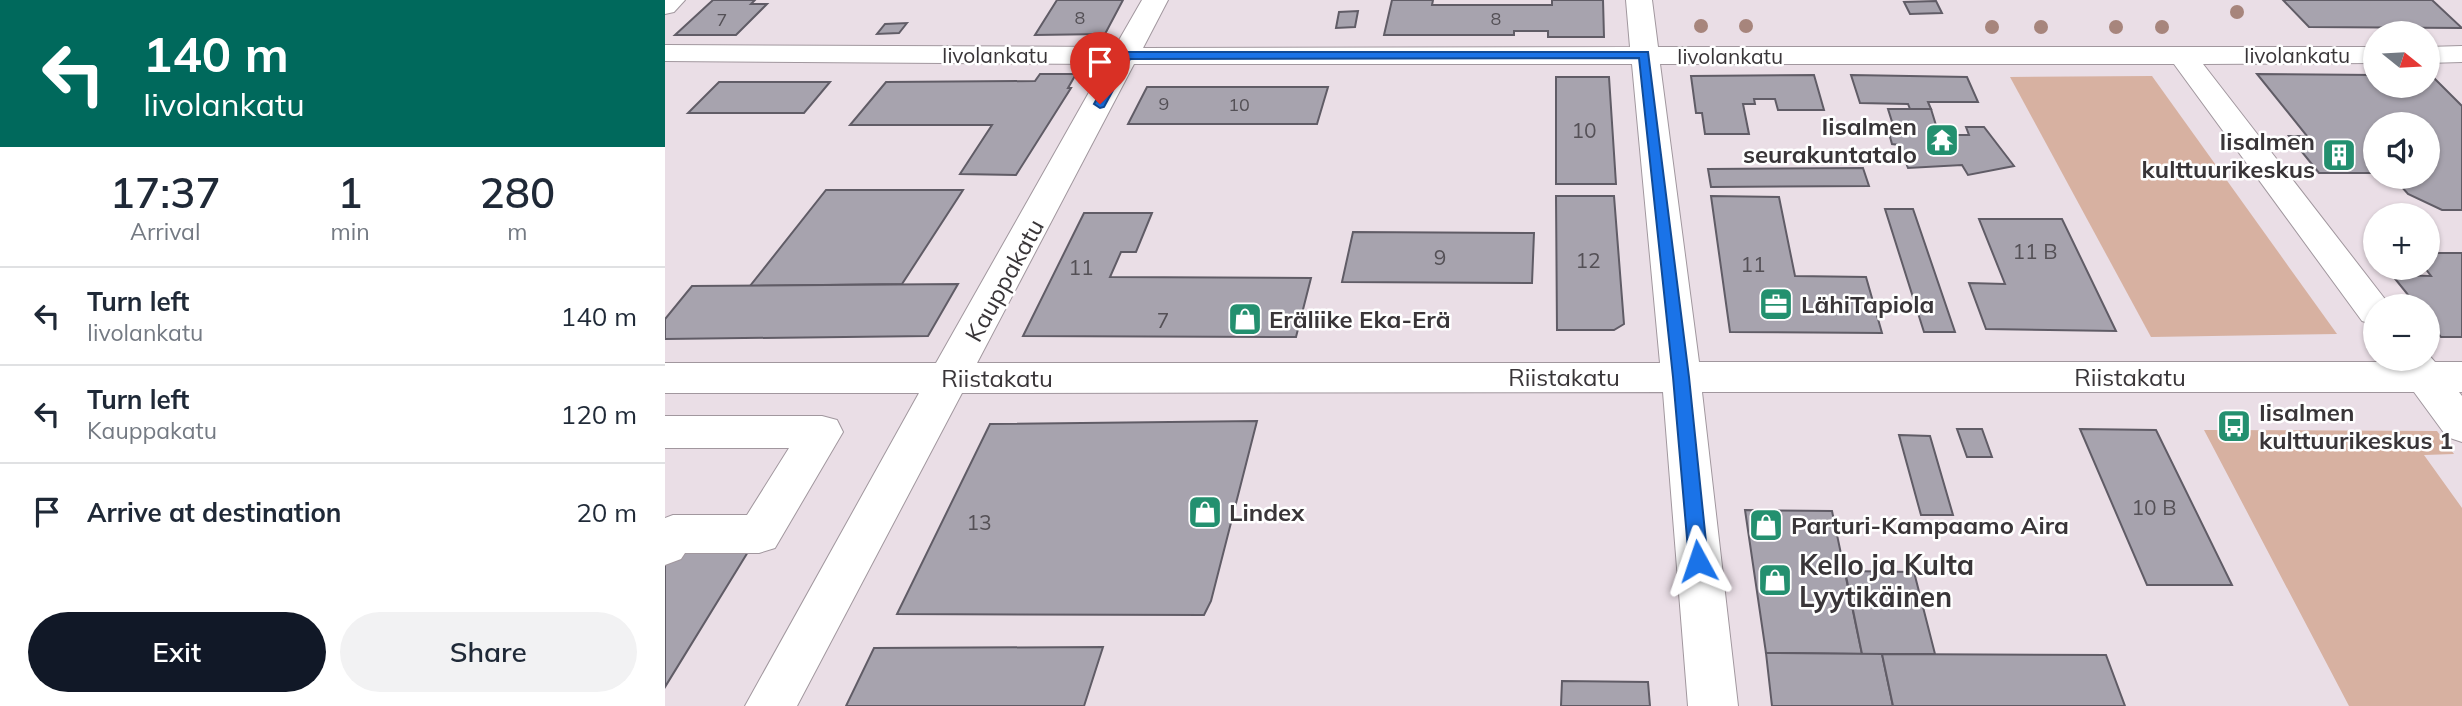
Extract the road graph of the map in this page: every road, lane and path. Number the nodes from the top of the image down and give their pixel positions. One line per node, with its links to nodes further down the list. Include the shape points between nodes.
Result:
1 (672, 0): 4 (street)
2 (1155, 0): 11 (street, Kauppakatu)
3 (1639, 0): 7 (street)
4 (665, 6)
5 (665, 52): 11 (street, Iivolankatu)
6 (2462, 54): 10 (street)
7 (1644, 55): 8 (street, Iivolankatu); 11 (street, Iivolankatu); 14 (street)
8 (2183, 55): 9 (street, Iivolankatu); 12 (street)
9 (2363, 55)
10 (2440, 55)
11 (1126, 56): 16 (street, Kauppakatu)
12 (2363, 296)
13 (2432, 371): 14 (street, Riistakatu); 17 (street)
14 (1681, 377): 16 (street, Riistakatu); 21 (street)
15 (665, 378): 16 (street, Riistakatu)
16 (950, 378): 20 (street, Kauppakatu)
17 (2462, 426)
18 (665, 432): 19 (street, via 822,432 759,534 673,534)
19 (665, 545)
20 (770, 706)
21 (1713, 706)

